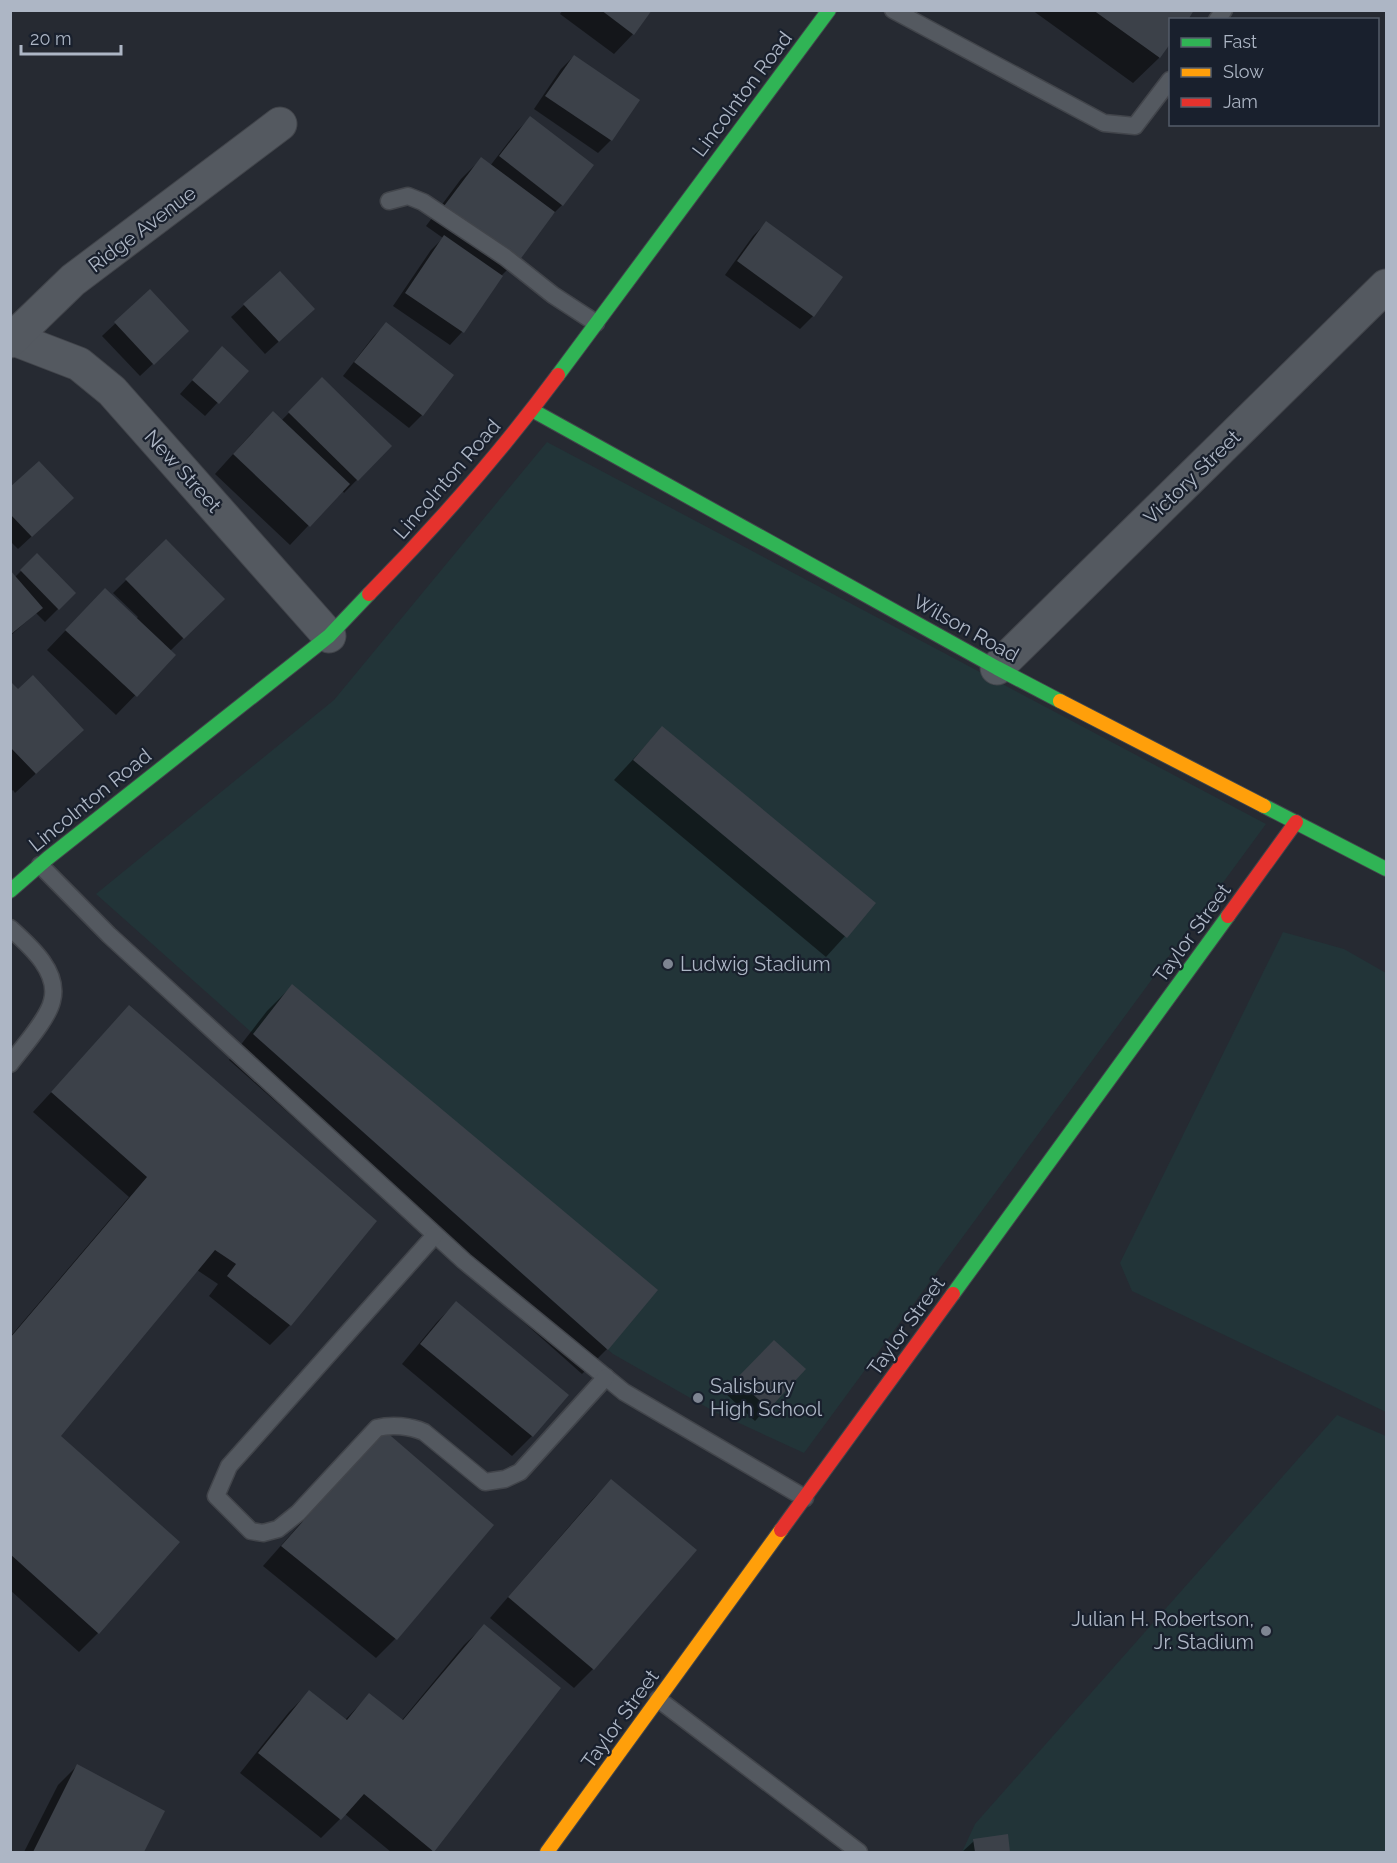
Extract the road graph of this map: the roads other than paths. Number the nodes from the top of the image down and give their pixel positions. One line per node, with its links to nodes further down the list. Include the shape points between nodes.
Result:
1 (829, 10): 7 (street, Lincolnton Road)
2 (894, 10): 3 (lane, via 1104,123 1135,126)
3 (1169, 81)
4 (280, 124): 8 (street, Ridge Avenue, via 73,280)
5 (389, 201): 7 (lane, via 408,196 423,202)
6 (1386, 286): 11 (street, Victory Street)
7 (596, 323): 9 (street, Lincolnton Road)
8 (12, 340): 10 (street, New Street, via 79,364 112,391)
9 (532, 410): 10 (street, Lincolnton Road, via 432,530); 11 (street, Wilson Road)
10 (329, 636): 13 (street, Lincolnton Road)
11 (997, 668): 12 (street, Wilson Road)
12 (1296, 822): 14 (street, Wilson Road); 20 (street, Taylor Street)
13 (40, 865): 15 (street, Lincolnton Road); 18 (lane, via 109,935)
14 (1386, 869)
15 (10, 891)
16 (10, 928): 17 (lane, via 47,967 52,1000)
17 (10, 1064)
18 (435, 1235): 19 (lane); 19 (lane, via 229,1466 216,1496 251,1531 263,1533 278,1528 298,1513 377,1428 385,1426 424,1432 485,1482 505,1479 520,1472)
19 (606, 1377): 20 (lane, via 624,1392)
20 (804, 1498): 21 (street, Taylor Street)
21 (658, 1699): 22 (street, Taylor Street); 23 (lane)
22 (547, 1852)
23 (859, 1852)

